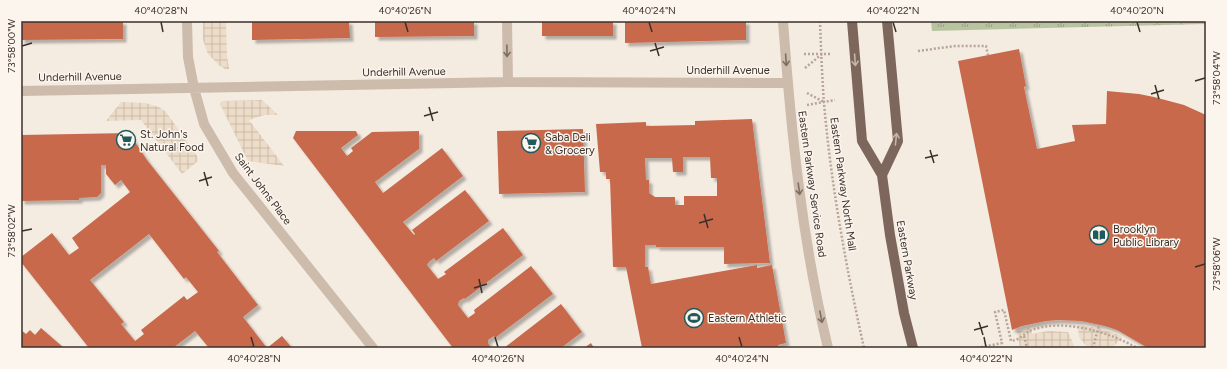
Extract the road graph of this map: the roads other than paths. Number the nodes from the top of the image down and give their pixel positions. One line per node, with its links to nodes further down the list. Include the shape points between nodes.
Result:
1 (187, 21): 8 (street, Saint Johns Place, via 188,57)
2 (507, 21): 6 (street, one-way to 6)
3 (783, 21): 7 (street, Eastern Parkway Service Road, one-way to 7)
4 (852, 21): 10 (main road, Eastern Parkway, one-way to 10, via 862,142)
5 (887, 21): 10 (main road, one-way to 5, via 898,141)
6 (508, 82): 7 (street, Underhill Avenue); 8 (street, Underhill Avenue)
7 (787, 82): 12 (street, Eastern Parkway Service Road, one-way to 12, via 807,243)
8 (194, 88): 9 (street, Underhill Avenue); 11 (street, Saint Johns Place, via 204,124 233,173)
9 (21, 91)
10 (882, 174): 13 (main road, Eastern Parkway, via 891,242)
11 (373, 348)
12 (828, 348)
13 (913, 348)

